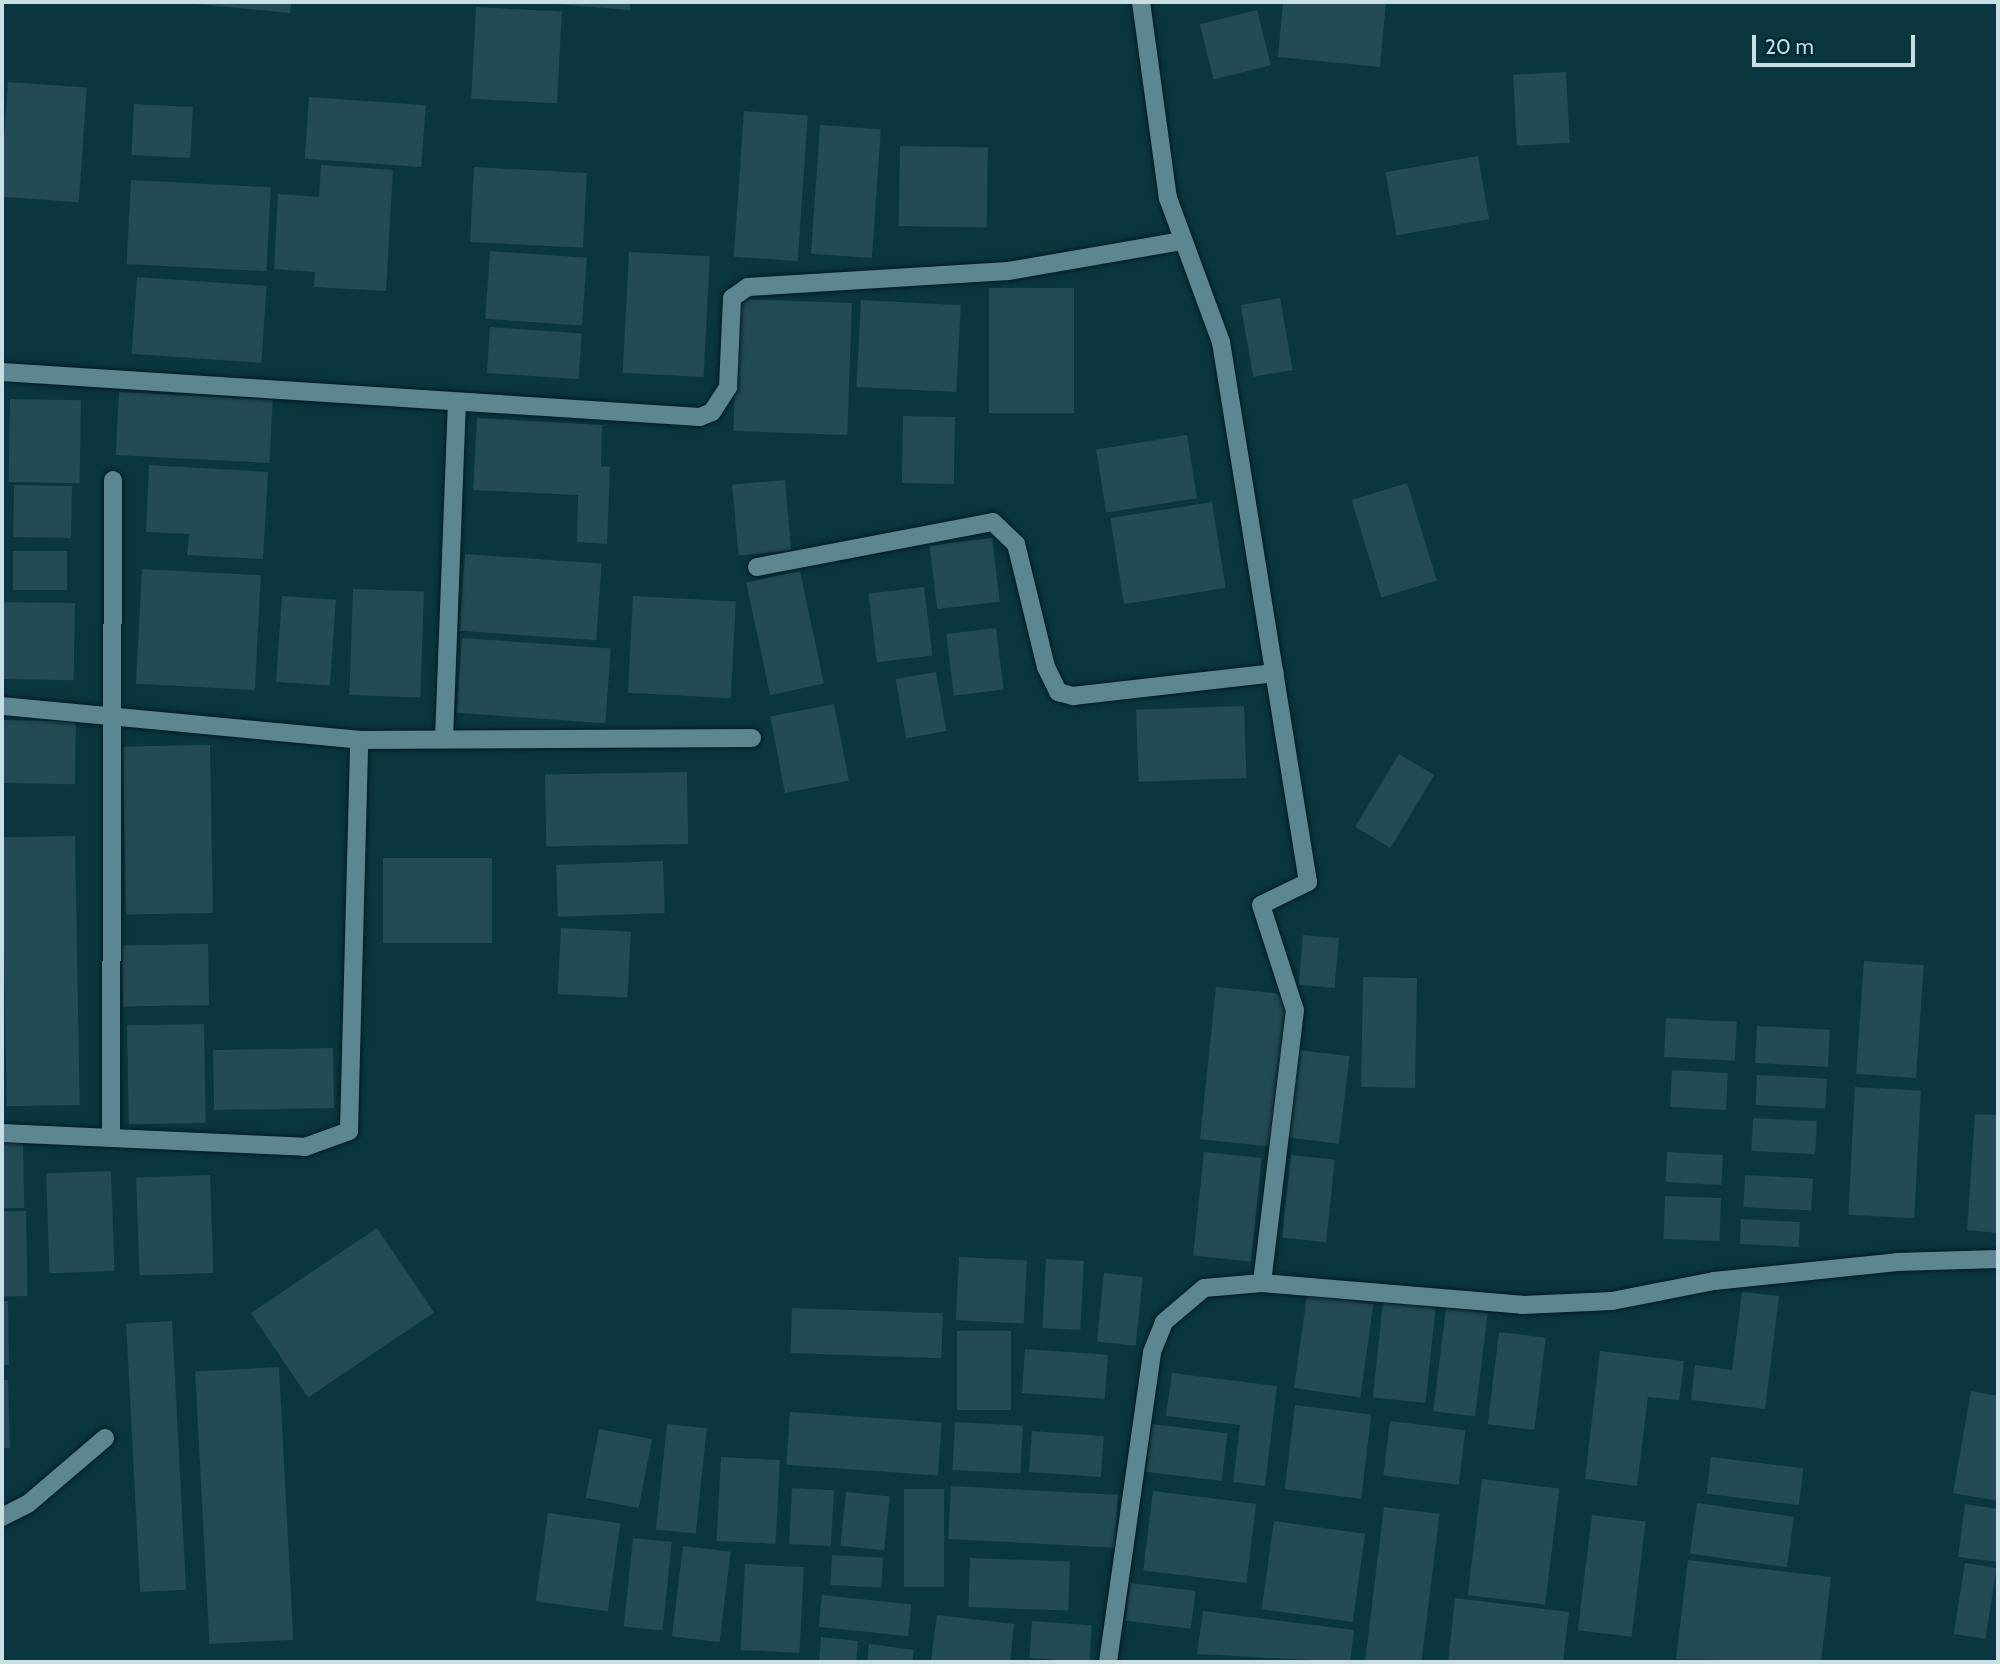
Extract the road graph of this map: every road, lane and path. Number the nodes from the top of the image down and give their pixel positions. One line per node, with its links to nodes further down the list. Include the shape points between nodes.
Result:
1 (1141, 2): 2 (street, via 1168,198)
2 (1182, 241): 4 (street, via 1008,271 748,287 732,298 728,387 712,412 700,417); 7 (street, via 1220,342)
3 (2, 372): 4 (street)
4 (457, 403): 11 (street)
5 (113, 480): 9 (street)
6 (757, 567): 7 (street, via 993,522 1016,544 1058,692 1073,695)
7 (1275, 673): 16 (street, via 1308,882 1261,905 1295,1010)
8 (2, 706): 9 (street)
9 (111, 715): 12 (street); 14 (street)
10 (752, 738): 11 (street)
11 (444, 739): 12 (street)
12 (359, 740): 14 (street, via 349,1131 305,1147)
13 (2, 1133): 14 (street)
14 (111, 1135)
15 (1998, 1259): 16 (street, via 1884,1263 1714,1281 1612,1301 1522,1305)
16 (1262, 1283): 19 (street, via 1204,1287 1164,1322 1152,1352)
17 (105, 1438): 18 (street)
18 (2, 1517)
19 (1108, 1662)

